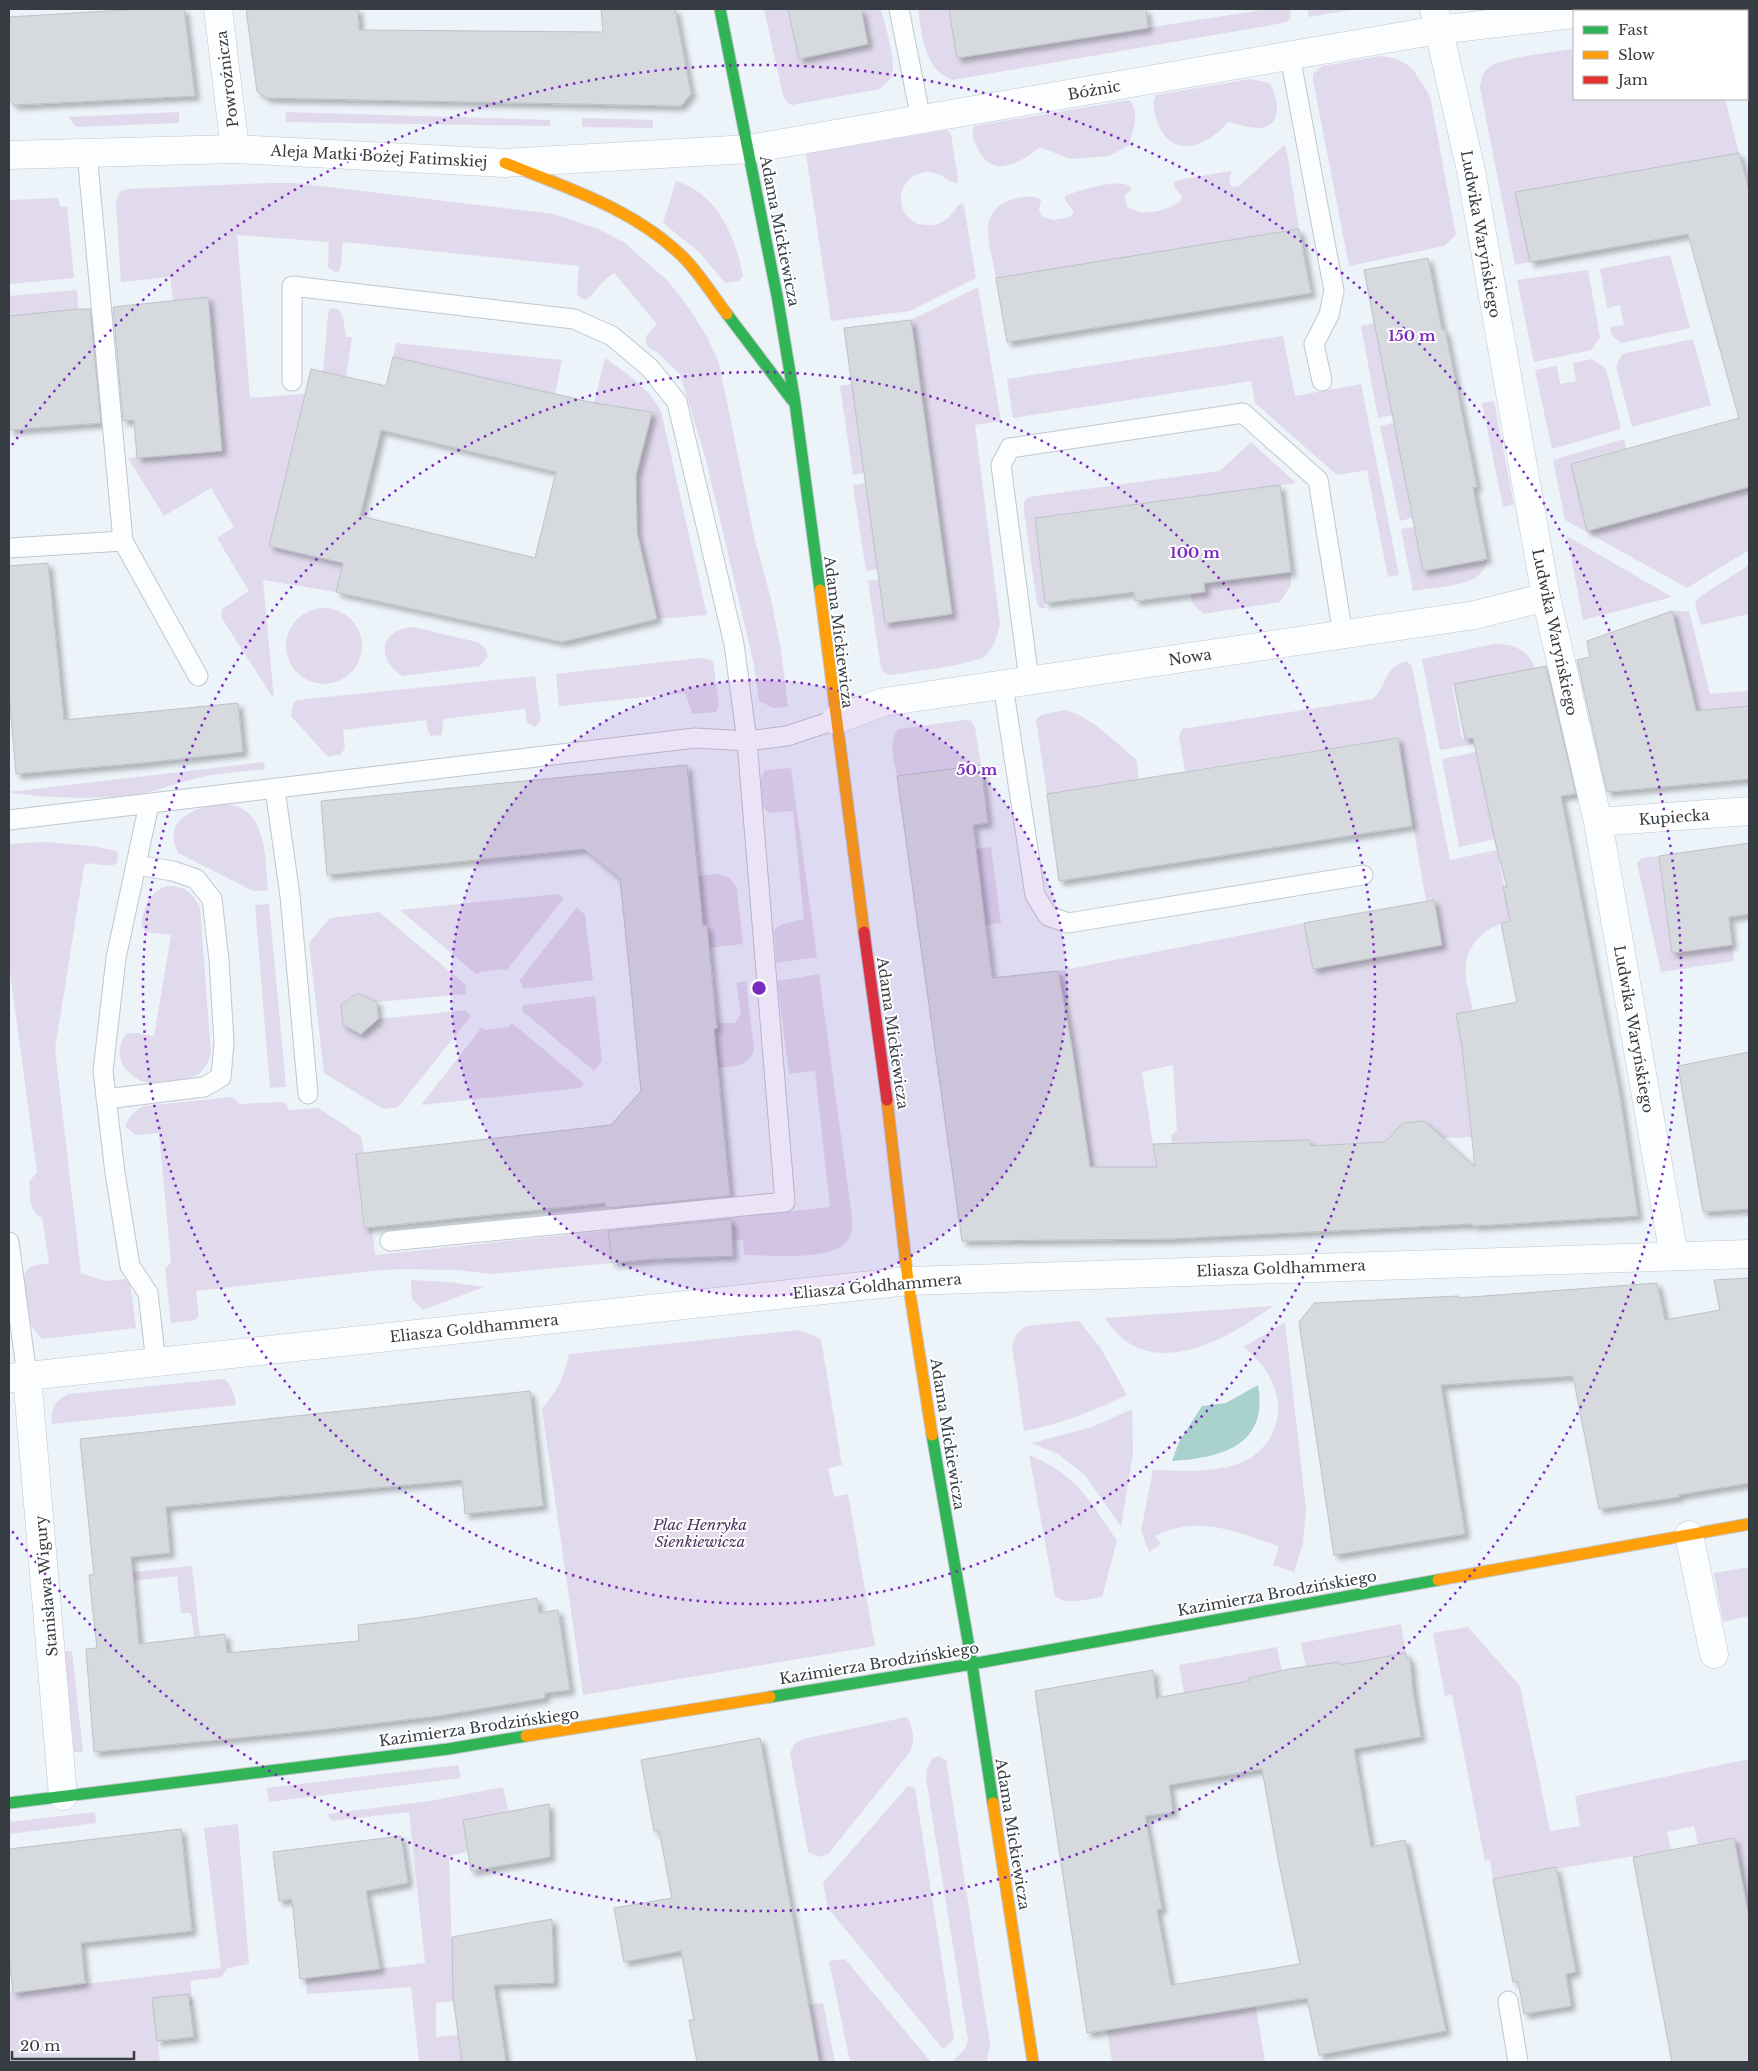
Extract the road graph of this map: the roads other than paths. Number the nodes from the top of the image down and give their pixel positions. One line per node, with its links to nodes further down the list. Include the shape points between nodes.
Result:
1 (218, 9): 8 (street, Powroźnicza)
2 (720, 9): 9 (street, Adama Mickiewicza)
3 (899, 9): 7 (lane)
4 (1573, 14): 5 (street, Bóżnic)
5 (1436, 19): 6 (street, Bóżnic); 18 (street, Ludwika Waryńskiego, via 1471,172)
6 (1290, 56): 7 (street, Bóżnic); 14 (lane, via 1334,291 1330,315 1314,344)
7 (921, 120): 9 (street, Bóżnic)
8 (235, 149): 10 (street, Aleja Matki Bożej Fatimskiej); 12 (street, Aleja Matki Bożej Fatimskiej)
9 (749, 149): 12 (street, Aleja Matki Bożej Fatimskiej); 15 (street, Adama Mickiewicza)
10 (87, 153): 11 (street, Aleja Matki Bożej Fatimskiej); 16 (lane)
11 (9, 155)
12 (505, 163): 15 (street, via 598,200 651,230 686,260)
13 (292, 381): 23 (lane, via 292,286 574,319 612,336 650,368 677,402 734,644)
14 (1322, 381)
15 (795, 403): 22 (street, Adama Mickiewicza)
16 (123, 541): 17 (lane); 20 (lane)
17 (9, 548)
18 (1546, 597): 19 (street, Nowa, via 1475,615); 28 (street, Ludwika Waryńskiego)
19 (1343, 635): 21 (street, Nowa); 21 (lane, via 1318,480 1243,413 1010,448 1001,465)
20 (198, 676)
21 (1016, 682): 22 (street, Nowa, via 884,702); 30 (lane, via 1035,895 1048,916 1068,923)
22 (836, 720): 23 (lane, via 787,736); 37 (street, Adama Mickiewicza)
23 (747, 741): 24 (lane, via 695,738); 33 (lane, via 785,1202)
24 (276, 789): 25 (lane); 31 (lane, via 290,896)
25 (149, 804): 27 (lane); 29 (lane)
26 (1749, 811): 28 (street, Kupiecka)
27 (9, 820)
28 (1598, 822): 36 (street, Ludwika Waryńskiego)
29 (136, 865): 32 (lane, via 116,958 103,1071); 32 (lane, via 173,871 196,879 212,899 224,1042 221,1076 204,1087)
30 (1362, 875)
31 (308, 1094)
32 (106, 1099): 38 (lane, via 130,1266 148,1293)
33 (390, 1241)
34 (9, 1242): 39 (lane)
35 (1749, 1254): 36 (street, Eliasza Goldhammera)
36 (1674, 1256): 37 (street, Eliasza Goldhammera)
37 (908, 1281): 38 (street, Eliasza Goldhammera); 43 (street, Adama Mickiewicza)
38 (156, 1363): 39 (street, Eliasza Goldhammera)
39 (18, 1377): 44 (street, Stanisława Wigury)
40 (1749, 1524): 41 (street, Kazimierza Brodzińskiego)
41 (1689, 1534): 42 (street); 43 (street, Kazimierza Brodzińskiego)
42 (1714, 1654)
43 (972, 1664): 44 (street, Kazimierza Brodzińskiego, via 448,1749); 47 (street, Adama Mickiewicza)
44 (63, 1796): 45 (street, Kazimierza Brodzińskiego)
45 (9, 1803)
46 (1508, 2002): 48 (lane)
47 (1033, 2062)
48 (1518, 2062)

